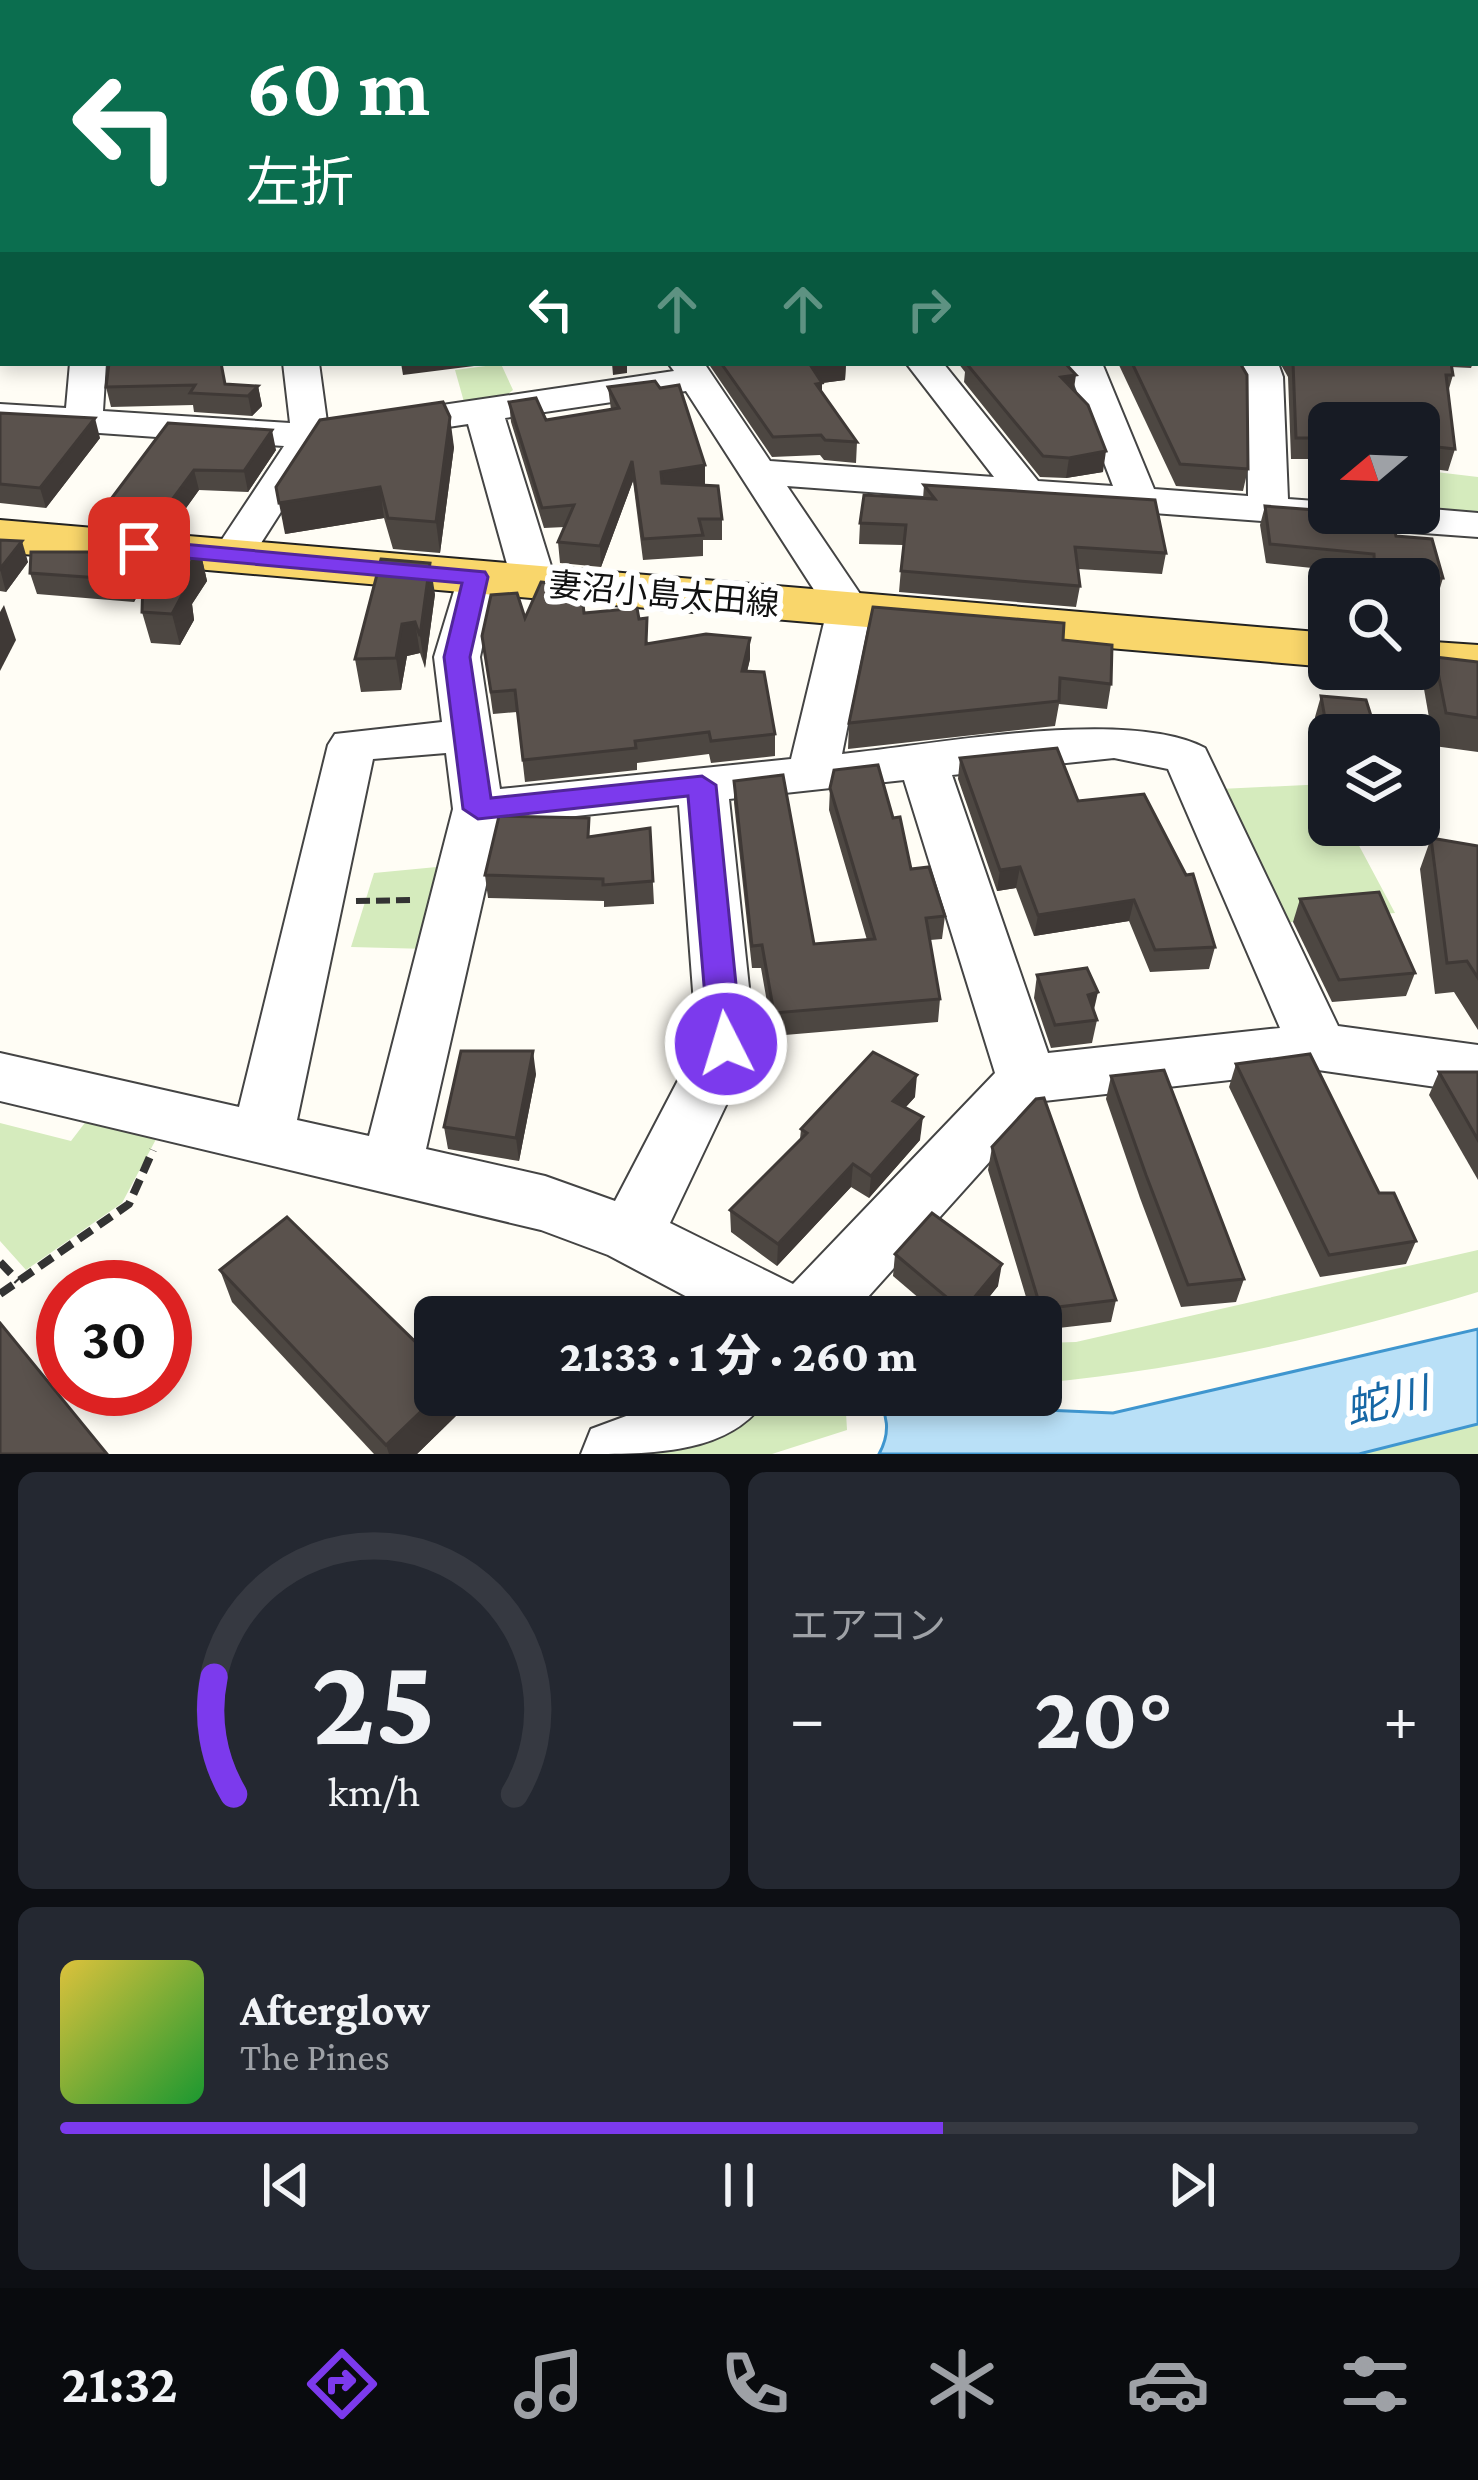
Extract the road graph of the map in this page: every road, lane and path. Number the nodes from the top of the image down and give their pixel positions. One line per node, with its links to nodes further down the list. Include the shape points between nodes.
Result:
1 (88, 366): 11 (street)
2 (301, 366): 12 (street)
3 (513, 366): 8 (street)
4 (926, 366): 14 (street)
5 (1085, 366): 15 (street)
6 (1261, 366): 16 (street)
7 (691, 371): 8 (street); 13 (street)
8 (531, 402): 9 (street)
9 (483, 409): 12 (street); 21 (street)
10 (0, 415): 11 (street)
11 (84, 420): 12 (street)
12 (310, 436): 19 (street)
13 (756, 472): 14 (street); 22 (street)
14 (1025, 491): 15 (street)
15 (1139, 501): 16 (street)
16 (1268, 510): 17 (street)
17 (1478, 525)
18 (0, 536): 19 (main road, 妻沼小島太田線)
19 (232, 556): 20 (main road, 妻沼小島太田線)
20 (476, 577): 21 (main road, 妻沼小島太田線); 26 (street, via 457,657)
21 (534, 582): 22 (main road, 妻沼小島太田線)
22 (849, 610): 23 (main road, 妻沼小島太田線); 28 (street)
23 (1308, 648)
24 (1440, 660): 25 (main road)
25 (1478, 663)
26 (468, 735): 30 (street); 32 (street, via 352,745)
27 (923, 762): 28 (street); 33 (street, via 1114,742 1188,759); 36 (street)
28 (813, 773): 29 (street)
29 (702, 785): 30 (street); 40 (street, via 726,1044)
30 (478, 809): 31 (street)
31 (456, 899): 32 (path); 39 (street)
32 (317, 901): 38 (street)
33 (1318, 1047): 34 (street); 36 (street)
34 (1478, 1069)
35 (0, 1077): 37 (street)
36 (1027, 1079): 45 (street)
37 (170, 1114): 38 (street); 42 (path, via 129,1204)
38 (263, 1136): 39 (street)
39 (388, 1164): 40 (street)
40 (631, 1234): 44 (street)
41 (0, 1262): 42 (path)
42 (18, 1281): 43 (path)
43 (0, 1294)
44 (751, 1296)
45 (826, 1296)
46 (715, 1416): 47 (street)
47 (617, 1454)

